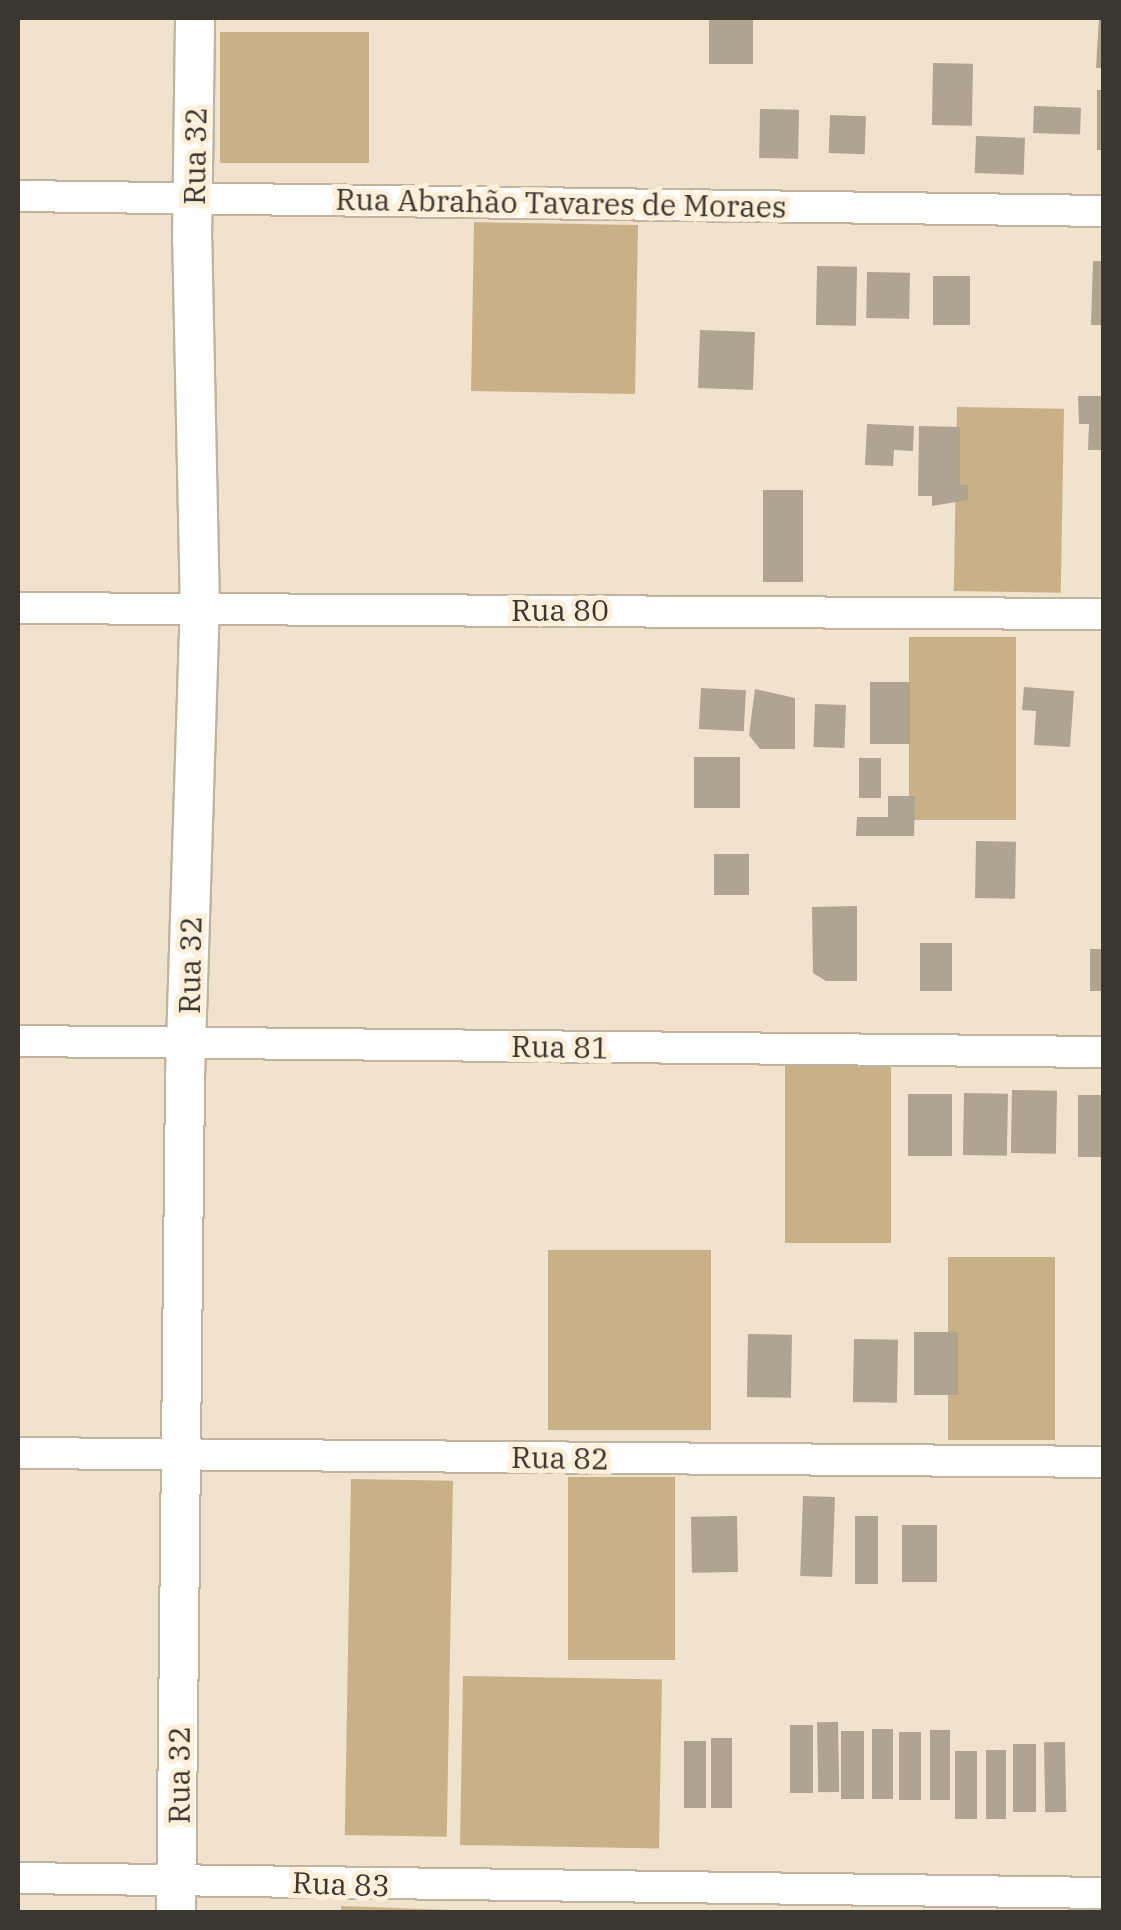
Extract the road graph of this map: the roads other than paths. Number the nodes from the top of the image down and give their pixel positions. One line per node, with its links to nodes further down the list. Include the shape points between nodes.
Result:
1 (195, 18): 3 (main road, Rua 32)
2 (18, 196): 3 (street, Rua Abrahão Tavares de Moraes)
3 (196, 197): 4 (street, Rua Abrahão Tavares de Moraes); 6 (main road, Rua 32)
4 (1104, 211)
5 (18, 608): 6 (street, Rua 80)
6 (200, 612): 7 (street, Rua 80); 9 (main road, Rua 32)
7 (1104, 614)
8 (18, 1040): 9 (street, Rua 81)
9 (189, 1042): 10 (street, Rua 81); 12 (main road, Rua 32)
10 (1104, 1052)
11 (18, 1453): 12 (street, Rua 82)
12 (182, 1454): 13 (street, Rua 82); 16 (main road, Rua 32)
13 (1104, 1462)
14 (18, 1878): 16 (street, Rua 83)
15 (1104, 1893): 16 (street, Rua 83)
16 (178, 1896)

